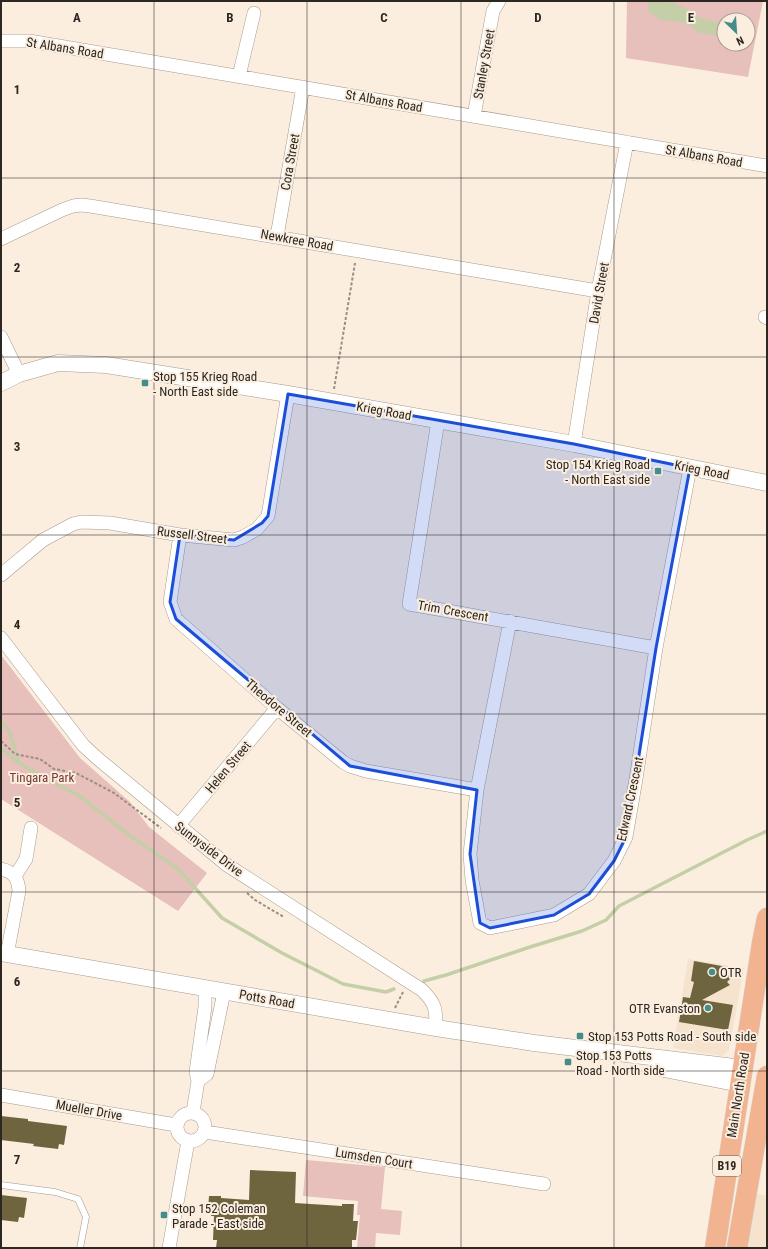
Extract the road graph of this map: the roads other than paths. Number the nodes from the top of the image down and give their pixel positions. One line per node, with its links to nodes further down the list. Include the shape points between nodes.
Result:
1 (495, 4): 6 (street, Stanley Street)
2 (254, 13): 4 (street)
3 (1, 41): 4 (street, St Albans Road, via 29,41)
4 (239, 76): 5 (street, St Albans Road)
5 (302, 87): 6 (street, St Albans Road); 9 (street, Cora Street)
6 (474, 116): 7 (street, St Albans Road)
7 (627, 142): 8 (street, St Albans Road); 11 (street, David Street)
8 (767, 166)
9 (277, 236): 10 (street, Newkree Road, via 81,205 62,210); 11 (street, Newkree Road)
10 (1, 239)
11 (598, 291): 17 (street, David Street)
12 (1, 337): 13 (street)
13 (19, 374): 14 (street, Krieg Road); 15 (street, Krieg Road, via 58,363 106,365)
14 (1, 383)
15 (288, 394): 16 (street, Krieg Road); 20 (street, Russell Street, via 268,516 265,520 257,529 234,540)
16 (438, 421): 17 (street, Krieg Road); 22 (street, Trim Crescent, via 409,604)
17 (574, 444): 18 (street, Krieg Road)
18 (690, 468): 19 (street, Krieg Road); 24 (street, Edward Crescent)
19 (767, 483)
20 (180, 535): 21 (street, Russell Street, via 110,523 81,522 43,540); 25 (street, Theodore Street, via 170,602 176,619)
21 (1, 575)
22 (510, 621): 24 (street, Trim Crescent); 26 (street, Edward Crescent)
23 (1, 638): 27 (street, Sunnyside Drive, via 83,745)
24 (656, 648): 26 (street, Edward Crescent, via 626,837 614,861 589,894 554,915 490,928 480,923 470,854)
25 (277, 708): 26 (street, Theodore Street, via 350,766); 27 (street, Helen Street)
26 (477, 790)
27 (178, 826): 35 (street, Sunnyside Drive, via 227,865 422,990 435,1008)
28 (31, 828): 30 (street, via 26,859)
29 (1, 869): 30 (street)
30 (15, 876): 32 (street, via 19,891)
31 (767, 918): 36 (main road, Main North Road / B19)
32 (4, 954): 33 (street, Potts Road)
33 (205, 988): 34 (street, Potts Road); 38 (street, via 205,1007 196,1072)
34 (224, 992): 35 (street, Potts Road); 38 (street, via 207,1074)
35 (436, 1028): 36 (street, Potts Road)
36 (741, 1076): 37 (main road); 48 (main road, Main North Road / B19)
37 (767, 1078): 49 (main road, Main North Road / B19)
38 (198, 1081): 40 (street)
39 (1, 1095): 41 (street, Mueller Drive)
40 (193, 1112): 41 (street, via 184,1113); 42 (street, via 204,1120)
41 (176, 1125): 43 (street, via 177,1133)
42 (204, 1132): 43 (street, via 197,1140); 44 (street, Lumsden Court)
43 (188, 1141): 47 (street)
44 (544, 1184)
45 (1, 1185): 46 (lane, via 55,1192 78,1200 86,1217)
46 (80, 1248)
47 (170, 1248)
48 (715, 1248)
49 (737, 1248)

